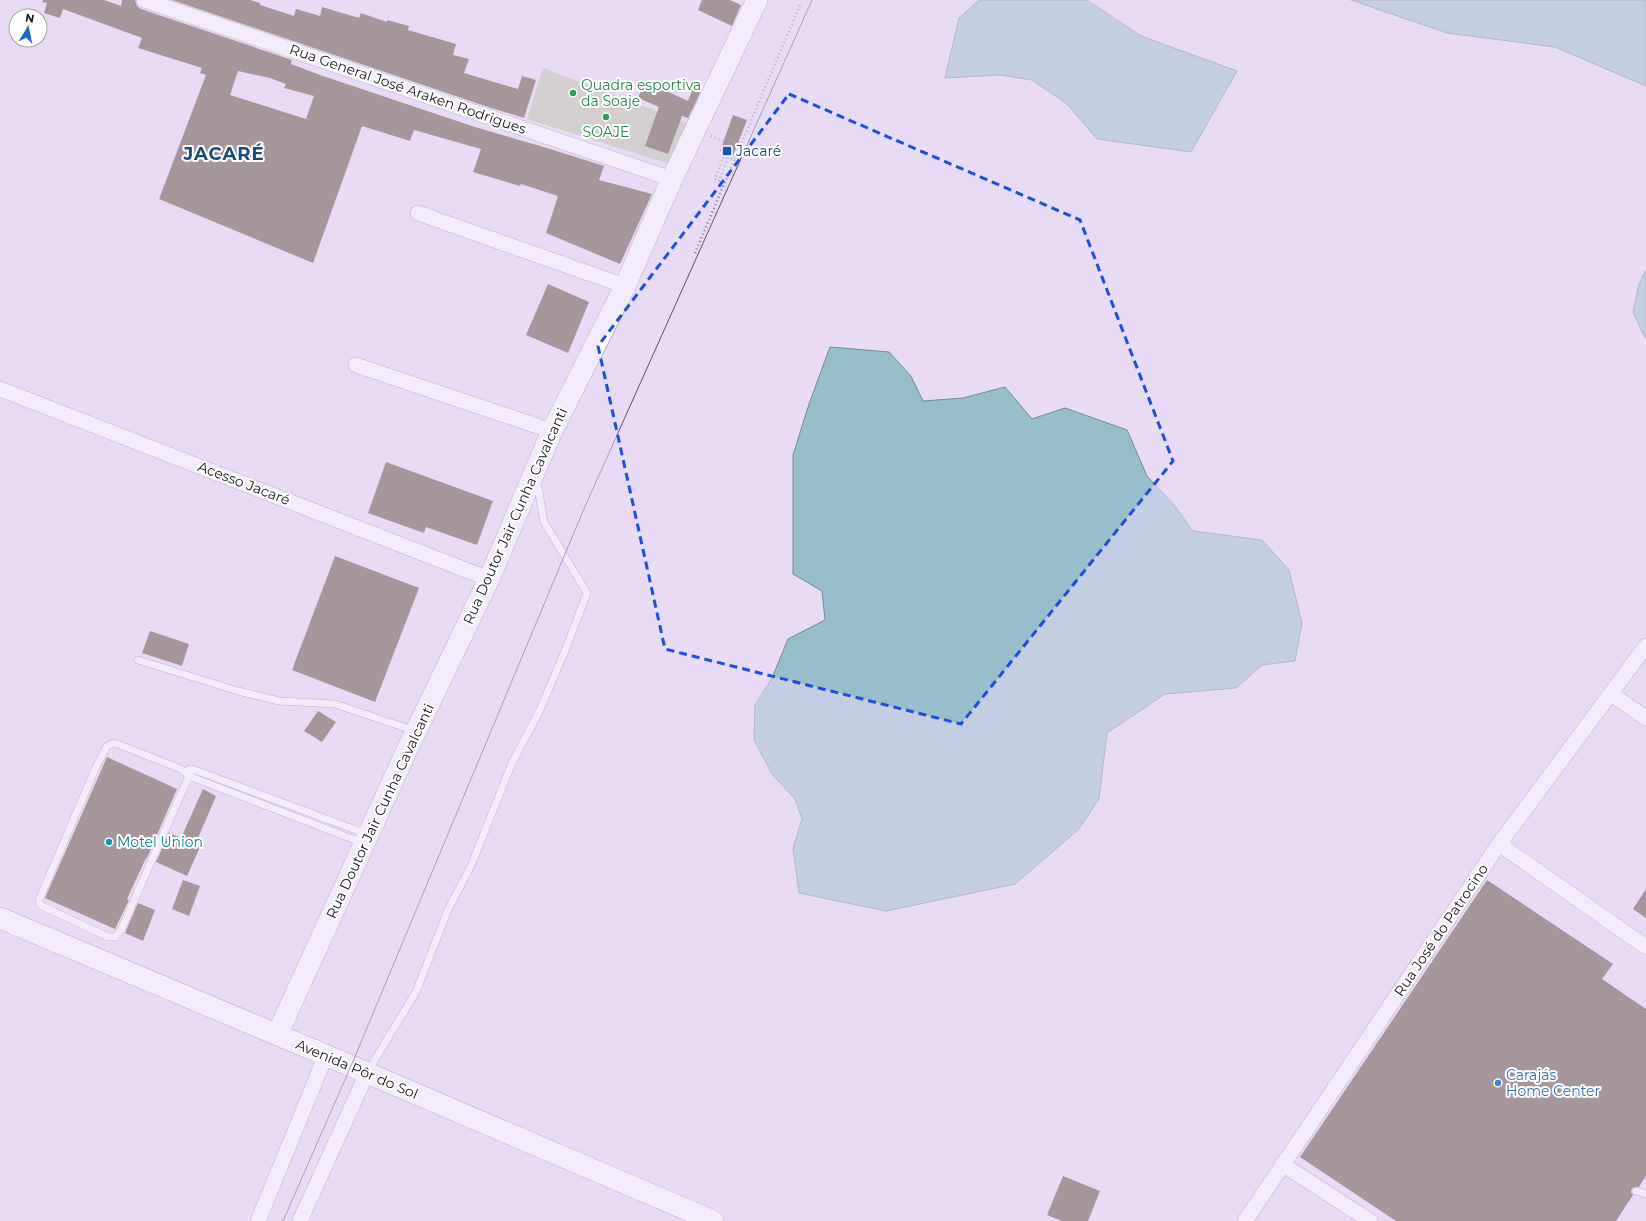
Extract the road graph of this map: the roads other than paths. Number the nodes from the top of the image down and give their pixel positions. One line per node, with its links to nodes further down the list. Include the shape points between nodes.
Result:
1 (144, 0): 3 (street, Rua General José Araken Rodrigues)
2 (757, 0): 3 (street, Rua Doutor Jair Cunha Cavalcanti)
3 (672, 179): 5 (street, Rua Doutor Jair Cunha Cavalcanti)
4 (418, 213): 5 (street)
5 (625, 286): 8 (street, Rua Doutor Jair Cunha Cavalcanti)
6 (356, 365): 8 (street)
7 (0, 388): 10 (street, Acesso Jacaré)
8 (552, 431): 9 (street, Rua Doutor Jair Cunha Cavalcanti)
9 (536, 471): 10 (street, Rua Doutor Jair Cunha Cavalcanti); 23 (lane, via 544,522 587,593 539,712 512,763 471,866 448,910 416,992)
10 (489, 579): 15 (street, Rua Doutor Jair Cunha Cavalcanti)
11 (1646, 646): 13 (street, Rua José do Patrocino)
12 (138, 660): 15 (lane, via 279,701 335,704)
13 (1611, 694): 14 (street); 18 (street, Rua José do Patrocino)
14 (1646, 718)
15 (416, 732): 17 (street, Rua Doutor Jair Cunha Cavalcanti)
16 (191, 772): 16 (lane, via 116,937 108,938 40,905 39,900 107,746 115,743); 17 (lane); 17 (lane)
17 (366, 839): 21 (street, Rua Doutor Jair Cunha Cavalcanti)
18 (1499, 844): 20 (street); 24 (street, Rua José do Patrocino)
19 (0, 918): 21 (street, Avenida Pôr do Sol)
20 (1646, 948)
21 (278, 1035): 22 (street, Avenida Pôr do Sol)
22 (326, 1055): 23 (street, Avenida Pôr do Sol); 27 (street)
23 (367, 1073): 28 (street); 29 (street, Avenida Pôr do Sol)
24 (1282, 1164): 30 (street, Rua José do Patrocino); 31 (street)
25 (1636, 1191): 26 (lane)
26 (1646, 1194)
27 (258, 1221)
28 (300, 1221)
29 (713, 1221)
30 (1245, 1221)
31 (1370, 1221)

